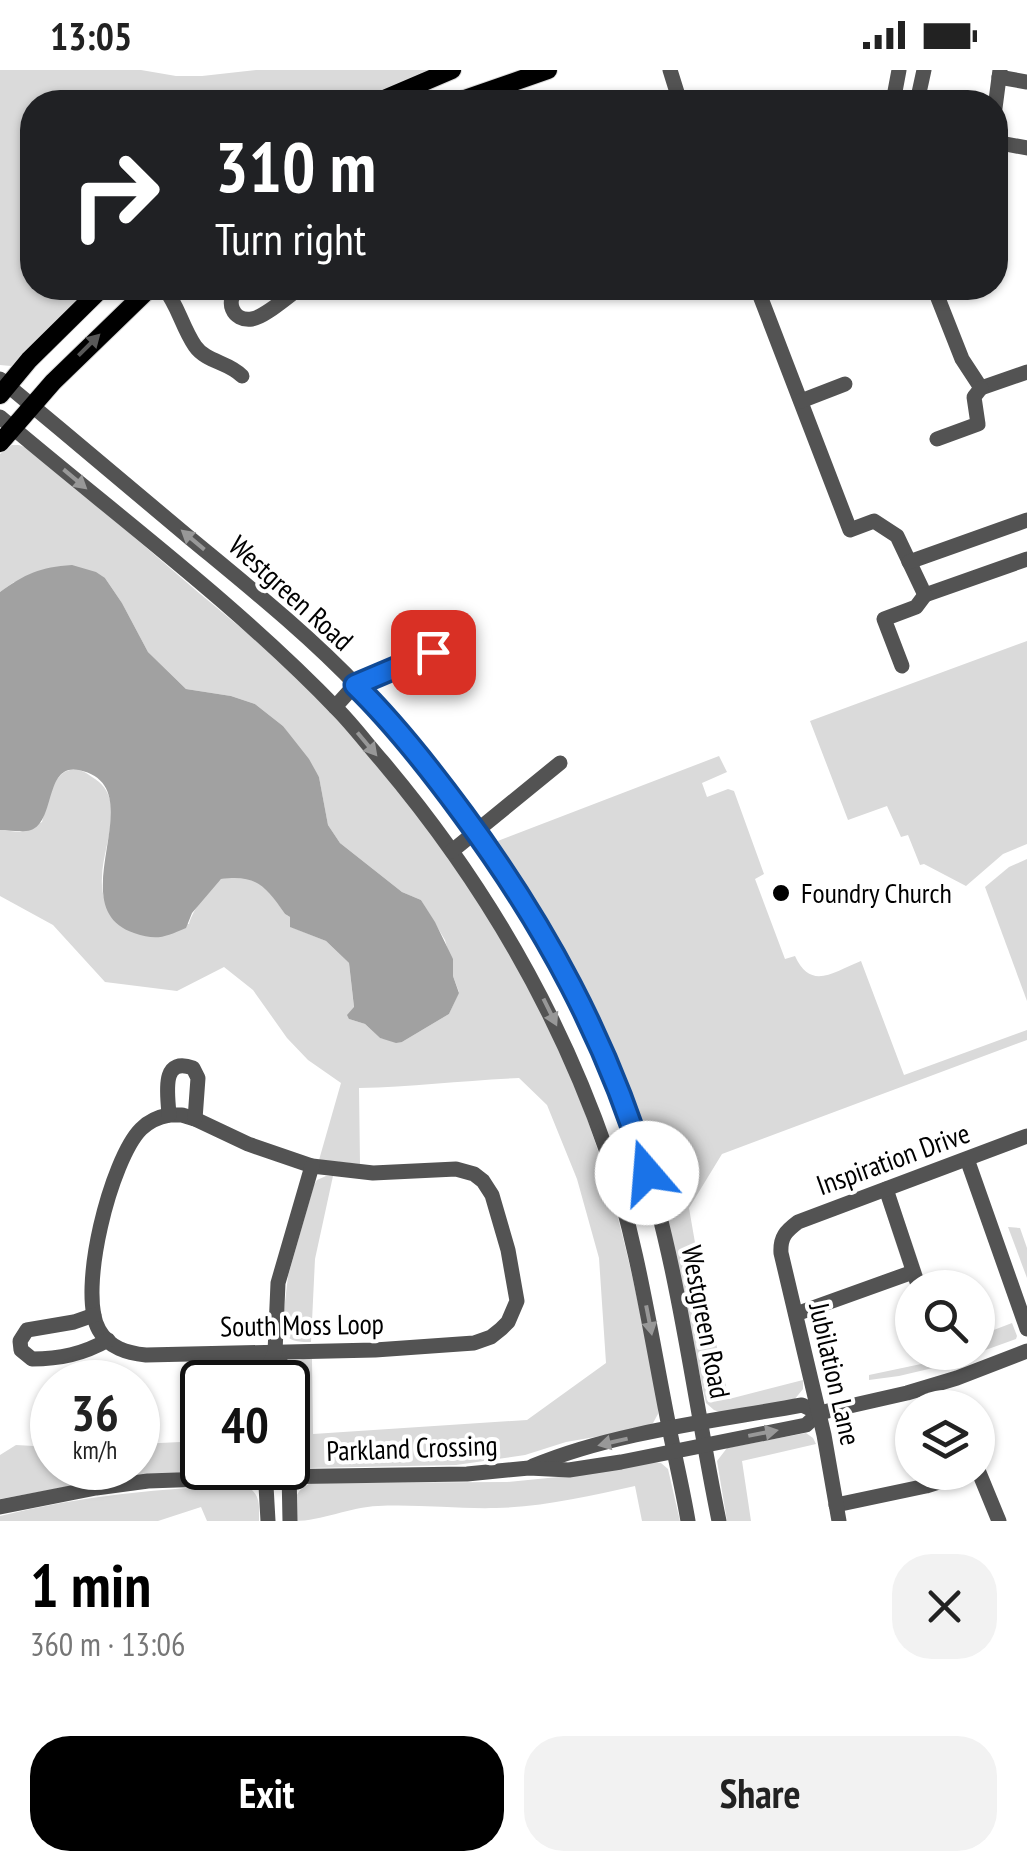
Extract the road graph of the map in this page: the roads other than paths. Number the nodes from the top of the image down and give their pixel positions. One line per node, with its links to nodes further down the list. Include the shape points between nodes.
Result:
1 (452, 70): 5 (main road)
2 (548, 70): 6 (main road)
3 (1000, 73): 4 (street)
4 (1027, 82)
5 (404, 90)
6 (490, 90)
7 (90, 300): 17 (main road)
8 (137, 300): 20 (main road, one-way to 8)
9 (173, 300): 15 (street, via 196,348)
10 (230, 300): 11 (street, via 240,318 249,320)
11 (283, 300)
12 (762, 300): 19 (street)
13 (939, 300): 18 (street)
14 (1027, 372): 18 (street)
15 (242, 376)
16 (845, 384): 19 (street)
17 (3, 386): 20 (street, Westgreen Road)
18 (981, 388): 22 (street, via 974,397 978,424)
19 (800, 401): 26 (street, via 850,530 874,521 896,536)
20 (32, 406): 21 (main road); 30 (street, Westgreen Road, one-way to 20, via 306,636)
21 (7, 422): 23 (main road); 31 (street, Westgreen Road, one-way to 31, via 233,611)
22 (938, 439)
23 (0, 443)
24 (1027, 520): 26 (street)
25 (1027, 559): 27 (street)
26 (910, 562): 27 (street)
27 (926, 595): 29 (street, via 884,619)
28 (433, 652): 30 (street)
29 (902, 666)
30 (355, 685): 31 (street); 33 (street, Westgreen Road, via 432,770)
31 (335, 707): 34 (street, Westgreen Road, one-way to 34)
32 (560, 763): 33 (street)
33 (476, 831): 34 (street); 50 (street, Westgreen Road, via 562,966 618,1086 667,1246)
34 (452, 851): 51 (street, Westgreen Road, one-way to 51, via 542,996 588,1098 628,1224)
35 (182, 1117): 35 (street, via 198,1078 184,1065 167,1081); 38 (street); 46 (street, South Moss Loop, via 159,1117 141,1128 114,1176 94,1274 100,1328 117,1348 146,1355)
36 (1027, 1136): 37 (street, Inspiration Drive)
37 (967, 1158): 39 (street, Inspiration Drive); 44 (street)
38 (312, 1166): 46 (street, via 278,1282); 46 (street, South Moss Loop, via 474,1174 492,1195 517,1292 515,1308 492,1336 474,1343)
39 (886, 1189): 40 (street, Inspiration Drive, via 798,1222); 41 (street)
40 (782, 1238): 43 (street, Jubilation Lane)
41 (913, 1270)
42 (895, 1286): 43 (street)
43 (796, 1314): 49 (street, Jubilation Lane)
44 (1027, 1328)
45 (1027, 1351): 49 (street, Parkland Crossing, via 907,1394)
46 (275, 1352): 47 (street); 48 (street)
47 (271, 1360)
48 (279, 1360)
49 (819, 1412): 50 (street, Parkland Crossing, via 802,1405); 52 (street, Parkland Crossing, one-way to 49, via 806,1424); 62 (street, Jubilation Lane)
50 (700, 1424): 51 (street, Parkland Crossing); 52 (street, Westgreen Road)
51 (670, 1430): 53 (street, Westgreen Road); 54 (street, Parkland Crossing, one-way to 54, via 565,1453)
52 (703, 1445): 53 (street, Parkland Crossing); 66 (street, Westgreen Road)
53 (675, 1451): 54 (street, Parkland Crossing, via 569,1470); 65 (street, Westgreen Road)
54 (529, 1468): 55 (street, Parkland Crossing)
55 (310, 1477)
56 (180, 1479): 61 (street, Parkland Crossing)
57 (266, 1490): 63 (street)
58 (290, 1490): 64 (street)
59 (913, 1490): 62 (street)
60 (986, 1490): 67 (street)
61 (0, 1507)
62 (838, 1513)
63 (268, 1521)
64 (290, 1521)
65 (688, 1521)
66 (719, 1521)
67 (999, 1521)

